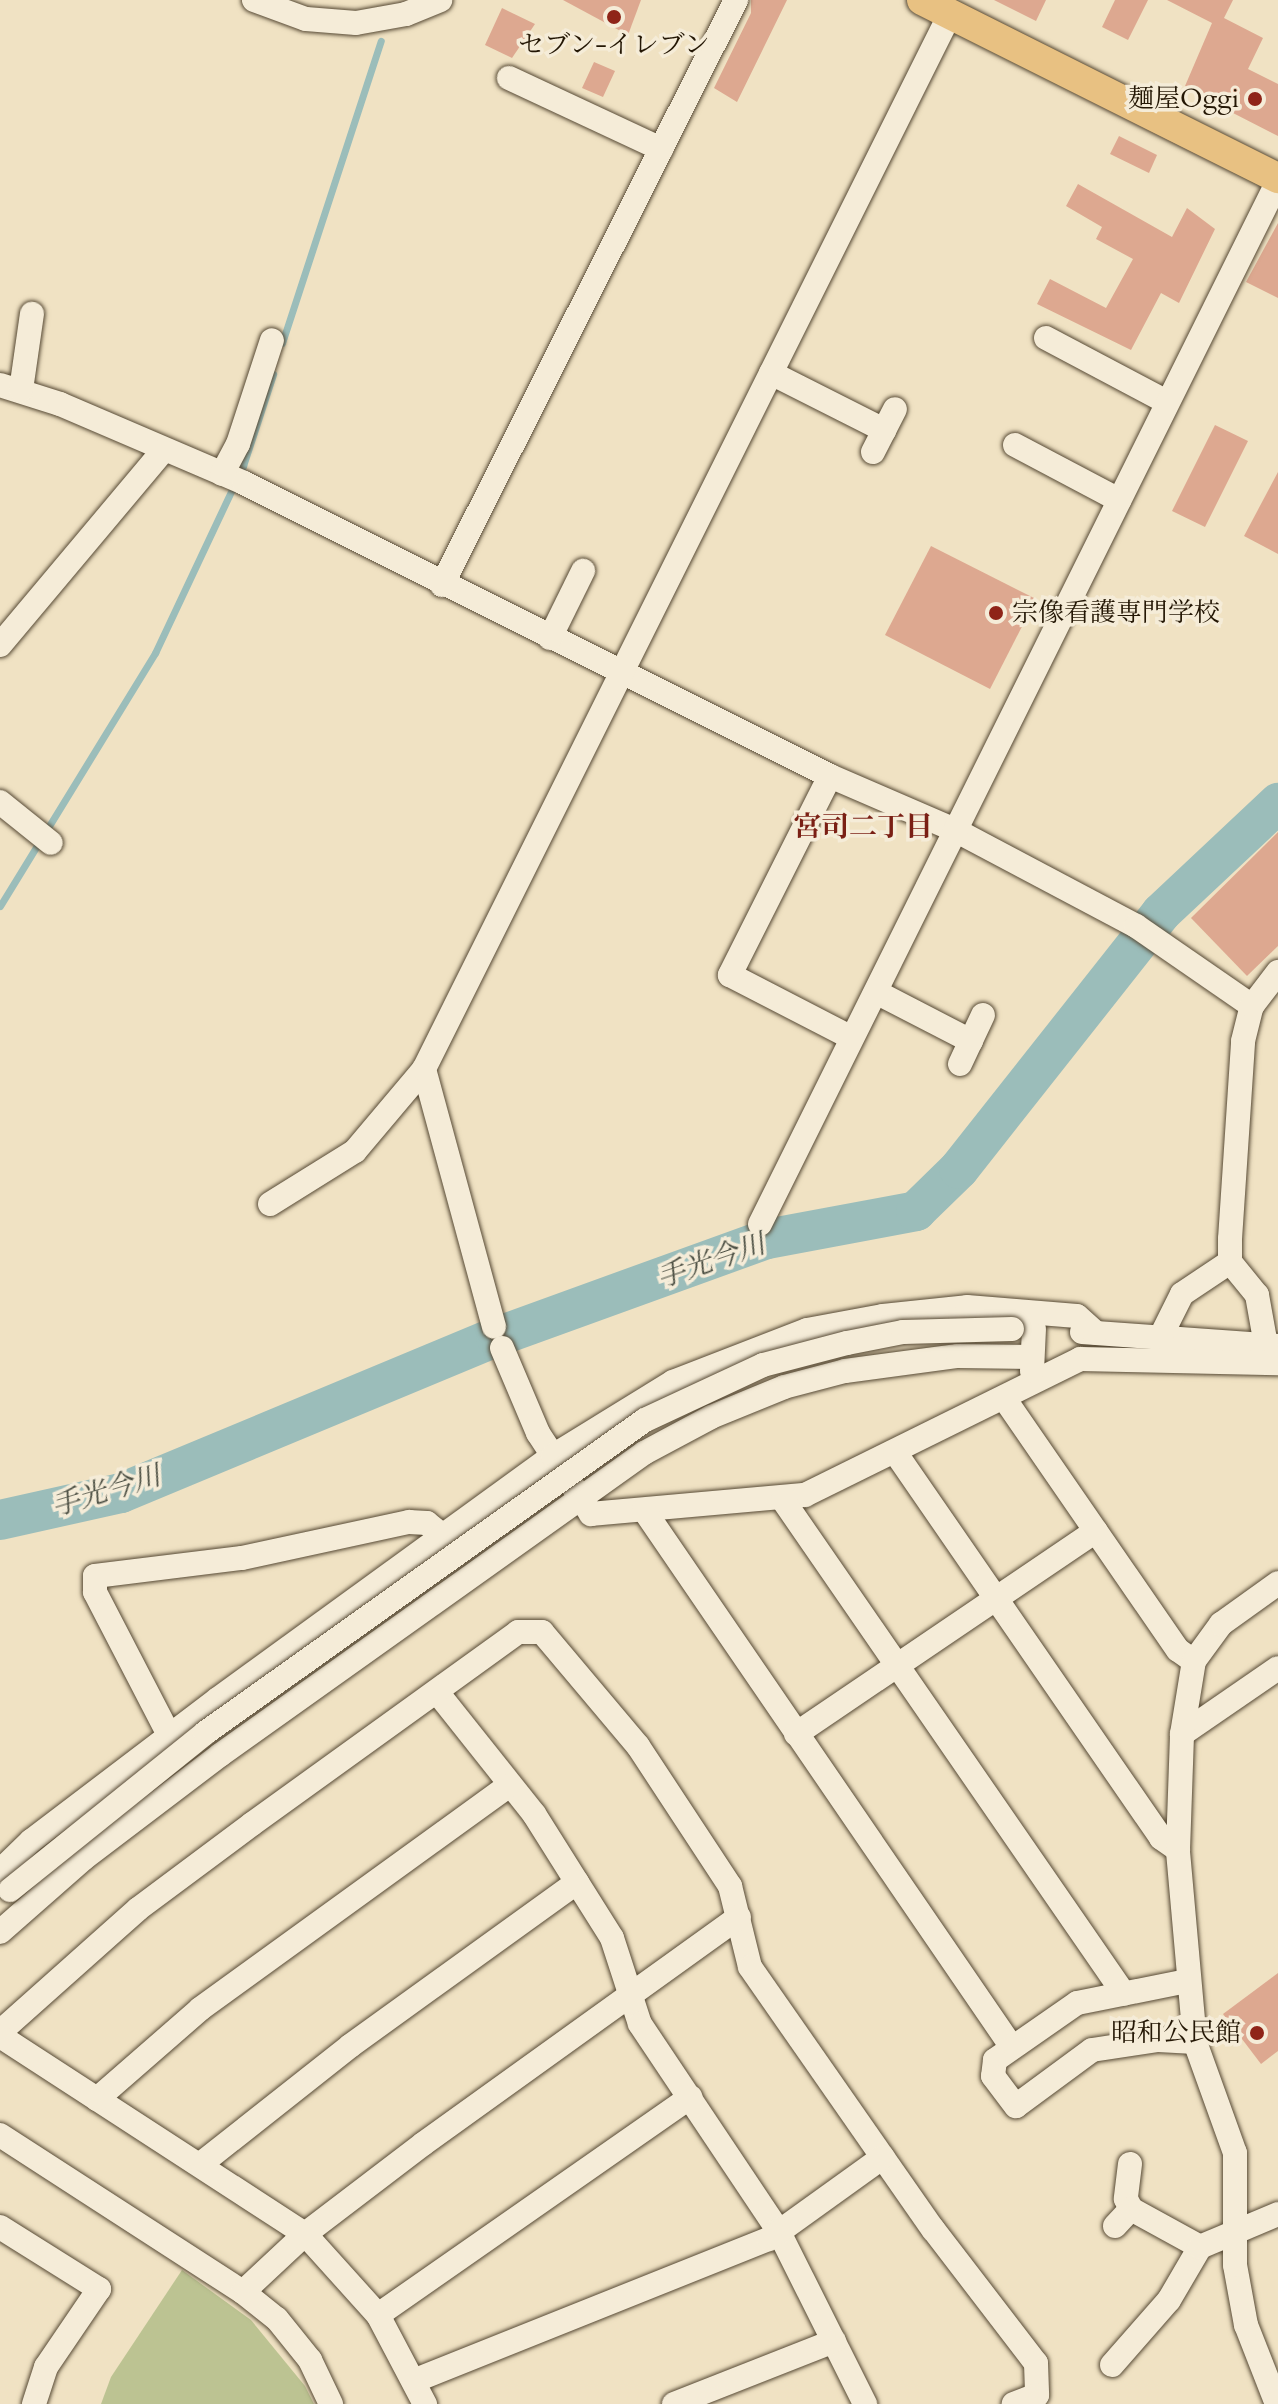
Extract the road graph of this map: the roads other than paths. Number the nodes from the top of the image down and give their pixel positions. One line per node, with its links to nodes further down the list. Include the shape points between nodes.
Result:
1 (254, 0): 2 (street, via 306,19 356,23 406,14)
2 (440, 0)
3 (736, 0): 7 (street)
4 (922, 0): 5 (main road)
5 (950, 14): 8 (main road); 12 (street)
6 (509, 78): 7 (street)
7 (661, 149): 21 (street)
8 (1278, 180): 14 (street)
9 (32, 314): 13 (street)
10 (1046, 338): 14 (street)
11 (272, 340): 18 (street, via 238,444)
12 (771, 373): 15 (street); 24 (street)
13 (11, 388): 17 (street)
14 (1167, 402): 19 (street)
15 (884, 430)
16 (1015, 445): 19 (street)
17 (163, 451): 18 (street); 23 (street)
18 (222, 474): 21 (street)
19 (1119, 500): 27 (street)
20 (583, 571): 22 (street)
21 (442, 585): 22 (street)
22 (550, 638): 24 (street)
23 (0, 645)
24 (620, 672): 25 (street); 36 (street)
25 (830, 776): 27 (street); 33 (street, via 730,975)
26 (0, 802): 28 (street)
27 (955, 830): 30 (street); 31 (street, via 1144,933)
28 (51, 843)
29 (1278, 972): 31 (street)
30 (876, 992): 33 (street); 34 (street)
31 (1252, 1006): 39 (street, via 1243,1041)
32 (983, 1015): 34 (street)
33 (852, 1038): 38 (street)
34 (971, 1041): 35 (street)
35 (960, 1064)
36 (424, 1069): 37 (street, via 355,1151); 49 (street, via 498,1338)
37 (270, 1204)
38 (760, 1224)
39 (1230, 1262): 40 (street); 43 (street, via 1182,1294)
40 (1268, 1289): 44 (street)
41 (1023, 1329): 42 (street); 45 (street); 68 (street, bridge, via 903,1332 847,1343 763,1365 645,1420 205,1733)
42 (1096, 1333): 43 (street); 49 (street, via 1077,1316 967,1307 807,1330 673,1382)
43 (1160, 1338): 44 (street)
44 (1274, 1351): 46 (street, via 1080,1359)
45 (1032, 1357): 46 (street); 50 (street, via 905,1361 784,1387 684,1431)
46 (1031, 1386): 47 (street)
47 (1004, 1398): 48 (street); 53 (street)
48 (895, 1452): 51 (street, via 805,1495); 57 (street)
49 (553, 1456): 50 (street); 54 (street)
50 (580, 1497): 52 (street, via 591,1514); 55 (street)
51 (783, 1500): 52 (street); 59 (street)
52 (644, 1510): 62 (street)
53 (1096, 1531): 57 (street); 58 (street, via 1178,1650)
54 (445, 1534): 55 (street); 64 (street); 64 (street, via 427,1523 409,1522 242,1558 95,1576 95,1592)
55 (476, 1572): 70 (street, via 220,1755 83,1859)
56 (1278, 1583): 58 (street, via 1221,1624)
57 (996, 1599): 59 (street); 66 (street, via 1161,1838)
58 (1194, 1661): 63 (street)
59 (897, 1667): 62 (street); 73 (street)
60 (1278, 1668): 63 (street)
61 (437, 1692): 65 (street); 69 (street, via 518,1632 542,1632 638,1746 730,1886); 74 (street, via 138,1909)
62 (796, 1734): 76 (street)
63 (1182, 1734): 66 (street)
64 (169, 1735): 68 (street, via 31,1841)
65 (508, 1786): 67 (street, via 534,1814); 78 (street, via 200,2009)
66 (1178, 1850): 71 (street)
67 (577, 1882): 72 (street, via 612,1938); 81 (street, via 350,2046)
68 (3, 1886)
69 (739, 1917): 72 (street); 80 (street, via 750,1967)
70 (0, 1932)
71 (1187, 1981): 73 (street); 75 (street)
72 (627, 1994): 77 (street, via 640,2024); 86 (street)
73 (1124, 1994): 76 (street, via 1077,2003)
74 (0, 2034): 78 (street)
75 (1195, 2042): 76 (street, via 1158,2040 1092,2050 1016,2106 993,2076 995,2060); 87 (street, via 1235,2153)
76 (1011, 2046)
77 (690, 2097): 85 (street); 90 (street)
78 (97, 2099): 81 (street)
79 (0, 2135): 89 (street)
80 (883, 2157): 85 (street); 99 (street, via 1036,2363 1037,2395)
81 (202, 2163): 86 (street)
82 (1130, 2164): 88 (street, via 1123,2218)
83 (1278, 2214): 87 (street)
84 (0, 2227): 94 (street, via 99,2289 46,2367)
85 (778, 2230): 91 (street); 93 (street, via 769,2239)
86 (305, 2234): 89 (street); 90 (street)
87 (1235, 2235): 88 (street); 100 (street, via 1246,2325)
88 (1200, 2247): 92 (street, via 1169,2300)
89 (243, 2292): 95 (street, via 277,2319 310,2360)
90 (378, 2315): 93 (street)
91 (834, 2341): 97 (street); 98 (street)
92 (1112, 2365)
93 (416, 2380): 96 (street)
94 (34, 2404)
95 (331, 2404)
96 (425, 2404)
97 (674, 2404)
98 (865, 2404)
99 (1014, 2404)
100 (1277, 2404)

